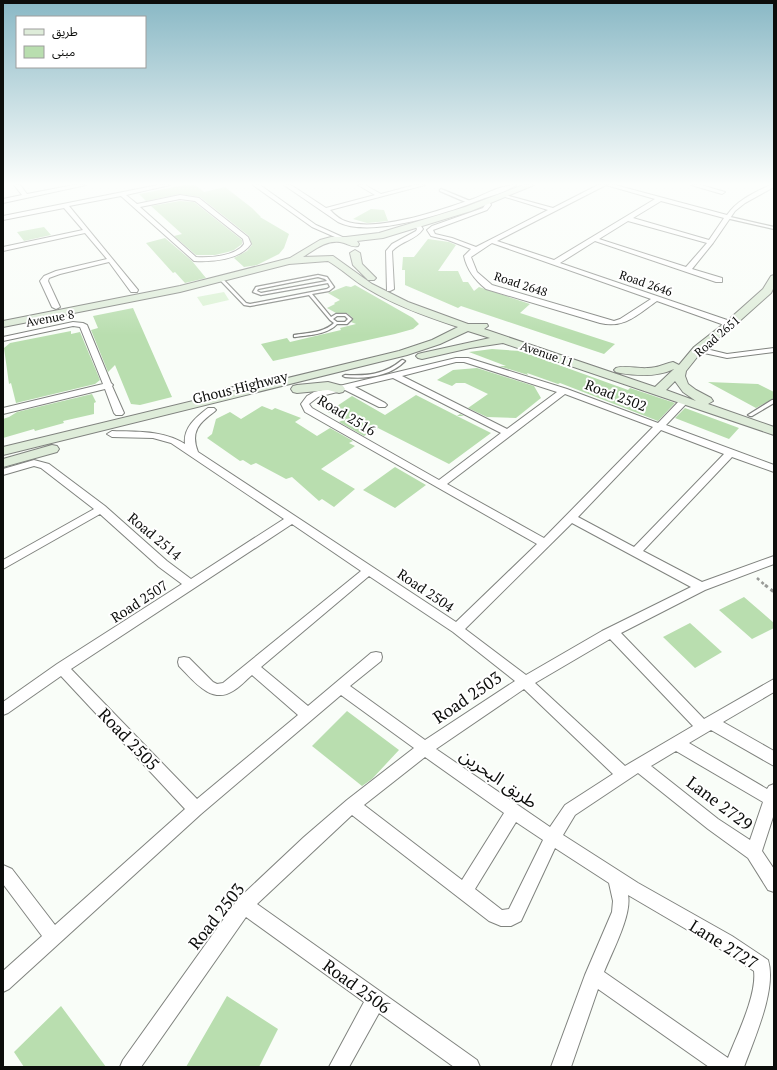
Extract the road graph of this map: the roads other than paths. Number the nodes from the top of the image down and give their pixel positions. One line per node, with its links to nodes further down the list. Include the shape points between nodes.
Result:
1 (69, 235): 20 (street)
2 (90, 235): 24 (street)
3 (168, 235): 4 (street, via 194,259 204,260 240,252 248,245 248,241)
4 (242, 235)
5 (318, 235): 19 (street)
6 (335, 235): 16 (street)
7 (383, 235): 14 (main road)
8 (413, 235): 32 (street, via 394,245 389,251)
9 (436, 235): 21 (street)
10 (504, 235): 17 (street)
11 (601, 235): 15 (street)
12 (685, 235): 18 (street)
13 (716, 235): 18 (street)
14 (380, 236): 16 (main road); 22 (main road)
15 (594, 239): 26 (street); 27 (street)
16 (347, 240): 19 (main road, via 328,240); 22 (main road, via 357,245)
17 (492, 241): 21 (street); 26 (street, Road 2646)
18 (711, 242): 27 (street)
19 (314, 246): 23 (main road, Avenue 11, via 312,249 315,254); 25 (main road)
20 (3, 249)
21 (476, 249): 37 (street, Road 2648, via 467,256 469,266 476,278 489,287 603,321 623,321)
22 (356, 251): 23 (main road, via 344,257); 32 (main road, Avenue 11, via 356,261 361,269)
23 (329, 258): 25 (main road); 40 (main road, Avenue 11, via 370,286)
24 (111, 260): 33 (street); 39 (street, via 46,277 44,282)
25 (289, 261): 29 (main road)
26 (555, 263): 37 (street, Road 2646)
27 (688, 269): 30 (street)
28 (774, 278): 34 (main road, Road 2651)
29 (221, 279): 38 (lane, via 245,304); 42 (main road, via 136,299)
30 (719, 280)
31 (328, 282): 35 (lane); 35 (lane, via 324,277 318,276 255,290 257,294); 36 (lane, via 332,286 331,289)
32 (390, 289): 45 (main road, Avenue 11)
33 (134, 290)
34 (770, 291): 44 (main road, Road 2651)
35 (274, 292): 38 (lane)
36 (309, 293): 38 (lane); 41 (lane)
37 (657, 298): 44 (street, Road 2646)
38 (279, 299)
39 (56, 306)
40 (413, 308): 45 (main road, Avenue 11); 48 (main road, via 442,326 444,334)
41 (331, 320): 43 (lane); 43 (lane, via 332,317 341,315 350,319 346,323)
42 (4, 323)
43 (336, 324): 46 (lane, via 328,330)
44 (730, 324): 50 (main road, Road 2651)
45 (475, 326): 48 (main road, Ghous Highway); 49 (main road, Avenue 11); 52 (main road, Ghous Highway); 55 (main road, Avenue 11)
46 (295, 336)
47 (3, 339): 58 (street, Avenue 8, via 81,324)
48 (436, 342): 65 (main road, Ghous Highway)
49 (514, 343): 52 (main road, via 487,341); 59 (main road, Avenue 11)
50 (698, 349): 51 (street, via 727,356); 54 (main road, Road 2651)
51 (774, 350)
52 (422, 356): 57 (main road, Ghous Highway)
53 (472, 361): 56 (street, Road 2516, via 456,360); 60 (street, Road 2502)
54 (676, 367): 55 (main road, via 650,372); 59 (main road, Road 2651); 62 (main road, via 680,383)
55 (620, 370): 59 (main road, Avenue 11)
56 (394, 375): 57 (street, Road 2516); 72 (street)
57 (344, 384): 64 (street); 65 (main road, Ghous Highway, via 297,389); 80 (street, Road 2516, via 310,397 305,404 308,410)
58 (109, 385): 66 (street); 67 (street, Avenue 8)
59 (655, 387): 61 (main road, Avenue 11); 62 (main road, Avenue 11)
60 (564, 391): 70 (street, Road 2502); 72 (street)
61 (684, 401): 70 (street, Road 2502); 71 (main road, Avenue 11)
62 (707, 401): 68 (main road, Avenue 11)
63 (774, 401): 68 (lane)
64 (382, 405)
65 (207, 406): 73 (main road, Ghous Highway); 74 (main road, Ghous Highway); 76 (street, via 191,431 189,439)
66 (3, 411)
67 (120, 413)
68 (750, 415): 69 (main road, Avenue 11)
69 (774, 424)
70 (659, 427): 75 (street, Road 2502); 82 (street, Road 2502)
71 (774, 431)
72 (508, 433): 80 (street)
73 (112, 434): 76 (street, Road 2504, via 154,435 174,441); 77 (main road, Ghous Highway)
74 (3, 451)
75 (730, 453): 78 (street, Road 2502); 85 (street)
76 (193, 454): 83 (street, Road 2504)
77 (3, 464)
78 (774, 469)
79 (3, 472): 81 (street, Road 2514, via 29,464 41,464)
80 (440, 484): 84 (street, Road 2516)
81 (101, 509): 87 (street); 89 (street, Road 2514, via 163,564)
82 (571, 518): 84 (street, Road 2502); 85 (street)
83 (292, 519): 88 (street, Road 2504); 89 (street, Road 2507)
84 (545, 544): 91 (street, Road 2502)
85 (636, 552): 90 (street)
86 (774, 560): 90 (street, Road 2503)
87 (3, 565)
88 (369, 570): 91 (street, Road 2504); 95 (street)
89 (191, 585): 96 (street, Road 2507)
90 (701, 587): 92 (street, Road 2503)
91 (457, 629): 97 (street, Road 2504)
92 (612, 632): 97 (street, Road 2503); 102 (street)
93 (376, 657): 99 (street)
94 (184, 662): 95 (street, via 215,690 228,687)
95 (252, 667): 101 (street)
96 (62, 668): 100 (street, Road 2507); 110 (street, Road 2505)
97 (526, 681): 104 (street, Road 2503); 107 (street, Road 2504)
98 (774, 685): 102 (street)
99 (341, 687): 101 (street); 104 (street)
100 (3, 709)
101 (308, 715): 110 (street)
102 (706, 724): 103 (street); 105 (street)
103 (676, 743): 106 (street); 108 (street, Lane 2729)
104 (424, 749): 109 (street, Road 2503); 111 (street, طريق البحرين)
105 (774, 759)
106 (639, 765): 107 (street); 113 (street, Lane 2729, via 713,824)
107 (624, 774): 112 (street, via 570,810)
108 (773, 797): 113 (street, Lane 2729)
109 (352, 805): 117 (street); 118 (street, Road 2503)
110 (196, 809): 119 (street)
111 (514, 811): 112 (street, طريق البحرين); 117 (street)
112 (553, 838): 115 (street, طريق البحرين); 117 (street, via 515,915 511,918 500,918)
113 (754, 852): 116 (street)
114 (3, 873): 119 (street)
115 (616, 879): 120 (street, via 621,901 620,912); 128 (street, Lane 2727, via 762,966 765,973 756,1008)
116 (774, 884)
117 (464, 892)
118 (244, 905): 122 (street, Road 2506); 123 (street, Road 2503)
119 (53, 937): 121 (street)
120 (594, 975): 126 (street); 127 (street)
121 (3, 983)
122 (376, 999): 124 (street); 125 (street, Road 2506)
123 (130, 1067)
124 (339, 1067)
125 (470, 1067)
126 (560, 1067)
127 (724, 1067)
128 (734, 1067)

